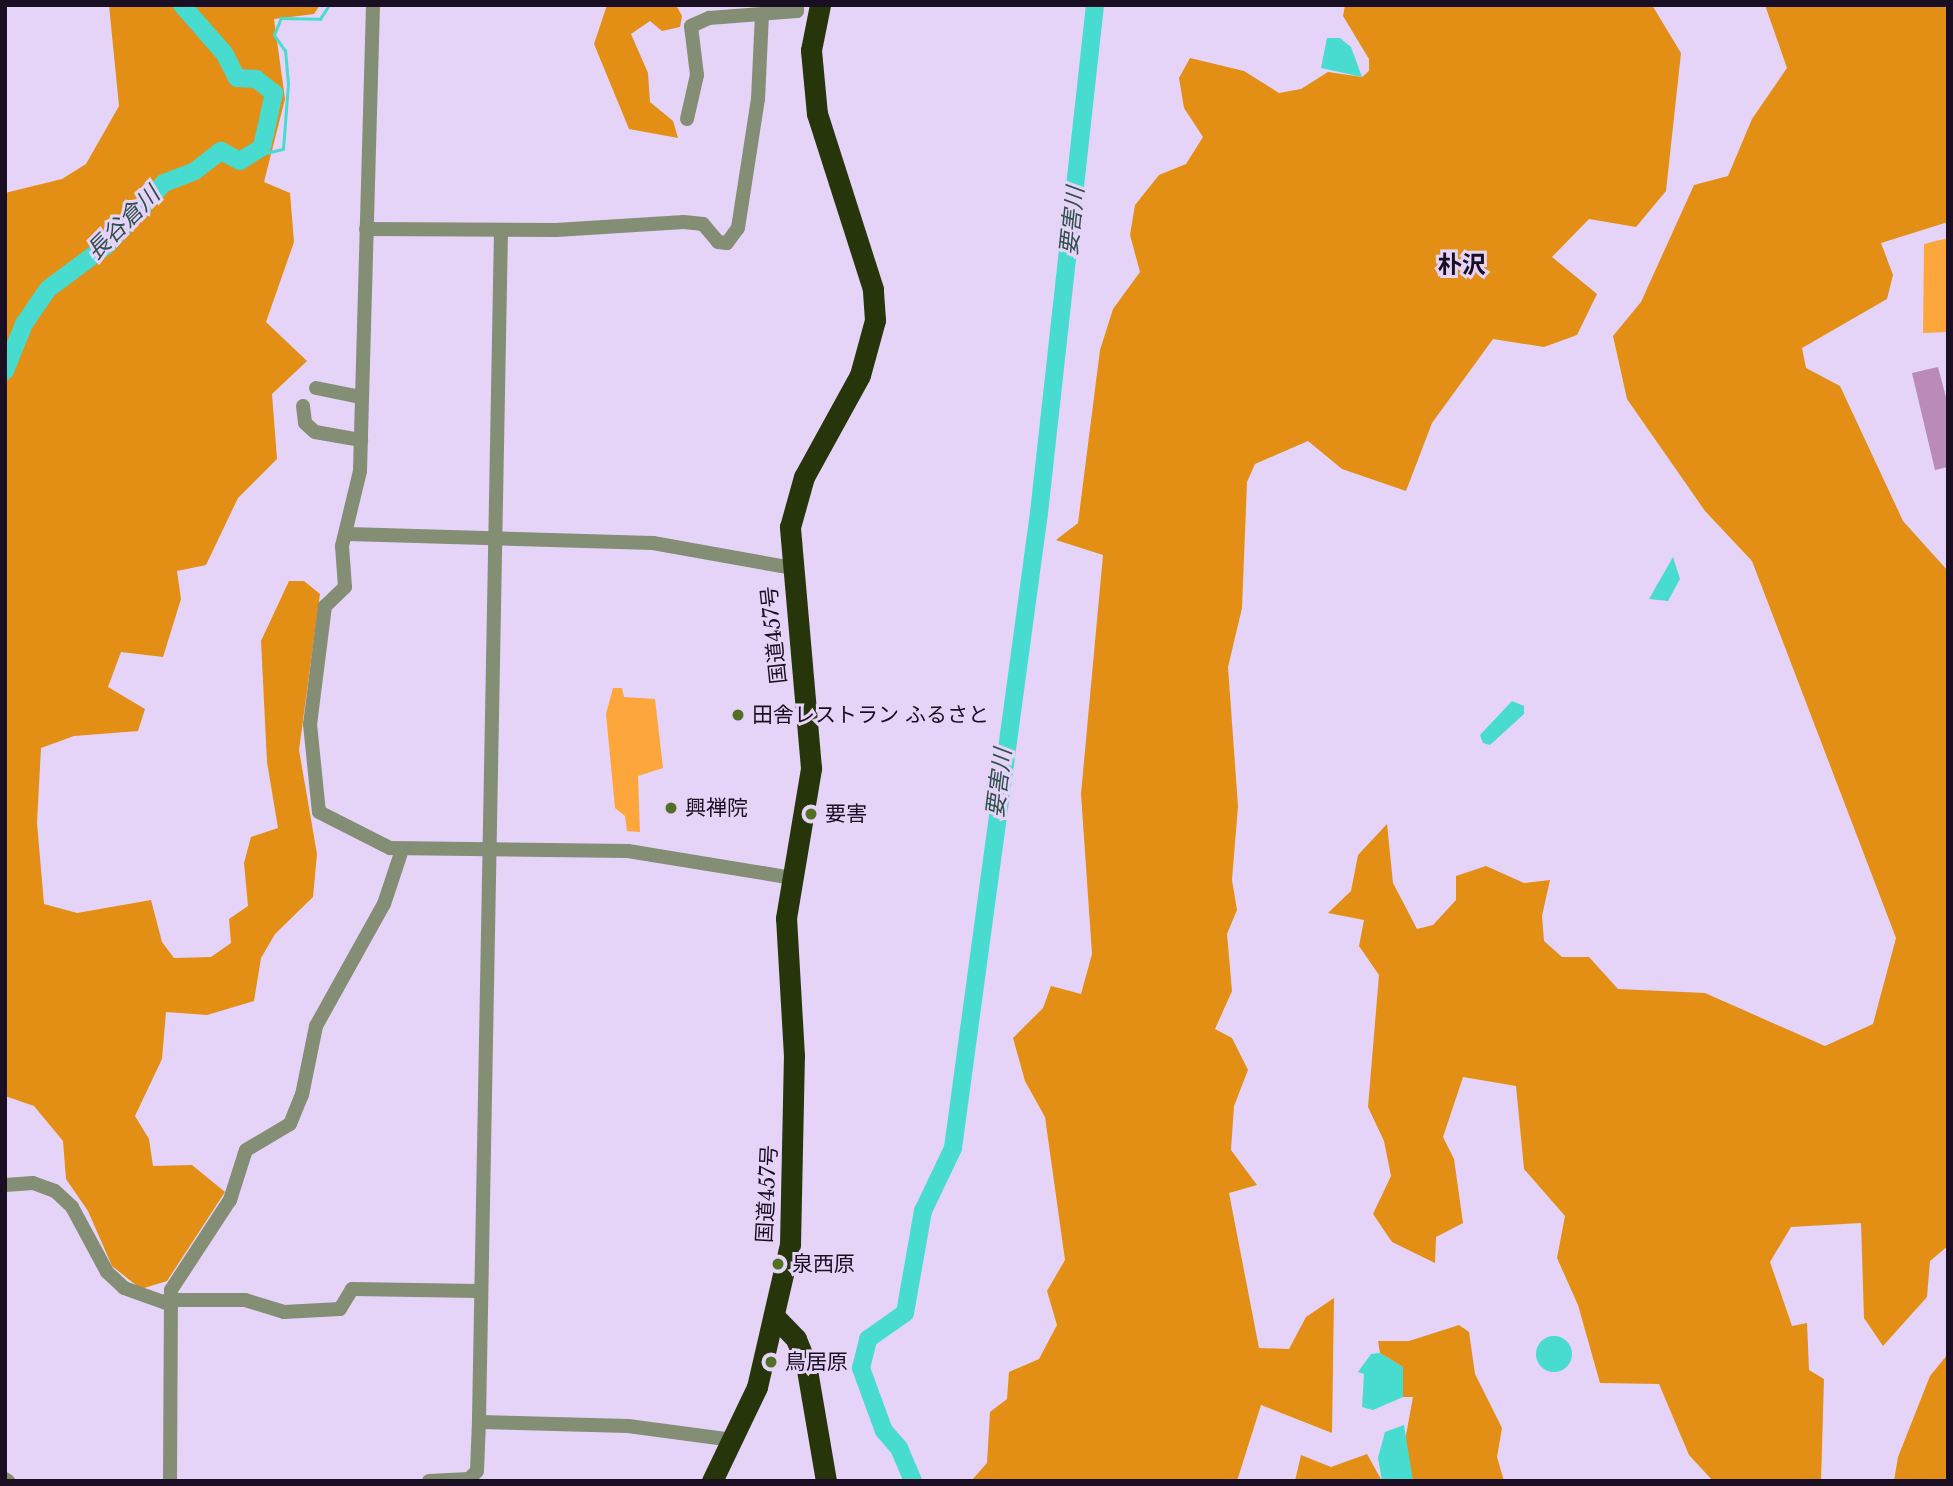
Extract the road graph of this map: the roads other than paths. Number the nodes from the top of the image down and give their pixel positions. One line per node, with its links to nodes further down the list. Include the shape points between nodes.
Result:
1 (373, 5): 7 (street)
2 (797, 5): 5 (street, via 797,11)
3 (820, 5): 15 (highway, 国道457号, via 811,50 817,114 873,289 875,320 860,375 795,501)
4 (722, 12): 5 (street); 6 (street, via 691,26 697,75)
5 (762, 15): 8 (street, via 758,99 738,228 731,240 721,244 703,224 684,222)
6 (687, 118)
7 (366, 229): 8 (street); 10 (street)
8 (501, 230): 14 (street)
9 (316, 388): 10 (street)
10 (361, 397): 12 (street)
11 (303, 406): 12 (street, via 305,423 315,432)
12 (361, 440): 13 (street)
13 (348, 534): 14 (street); 17 (street, via 342,546 345,587 326,606 310,724 317,801 319,812 334,824)
14 (495, 539): 15 (street, via 653,543); 16 (street)
15 (792, 568): 18 (highway, 国道457号, via 811,768)
16 (489, 849): 17 (street); 18 (street, via 628,851); 20 (street)
17 (402, 850): 21 (street, via 384,905 316,1026 302,1095 290,1124 246,1150 230,1200)
18 (792, 878): 22 (highway, 国道457号, via 786,956 794,1056 793,1167 790,1244)
19 (5, 1185): 21 (street, via 33,1182 55,1191 72,1207 107,1272 124,1288)
20 (479, 1291): 21 (street, via 352,1289 340,1309 284,1312 245,1300); 23 (street)
21 (169, 1302): 25 (street)
22 (776, 1318): 24 (highway, 国道457号, via 757,1387); 28 (highway, via 796,1339 806,1364)
23 (479, 1422): 24 (street, via 628,1426); 26 (street, via 477,1472 469,1479)
24 (733, 1440): 27 (highway, 国道457号)
25 (170, 1481)
26 (429, 1481)
27 (712, 1481)
28 (826, 1481)

